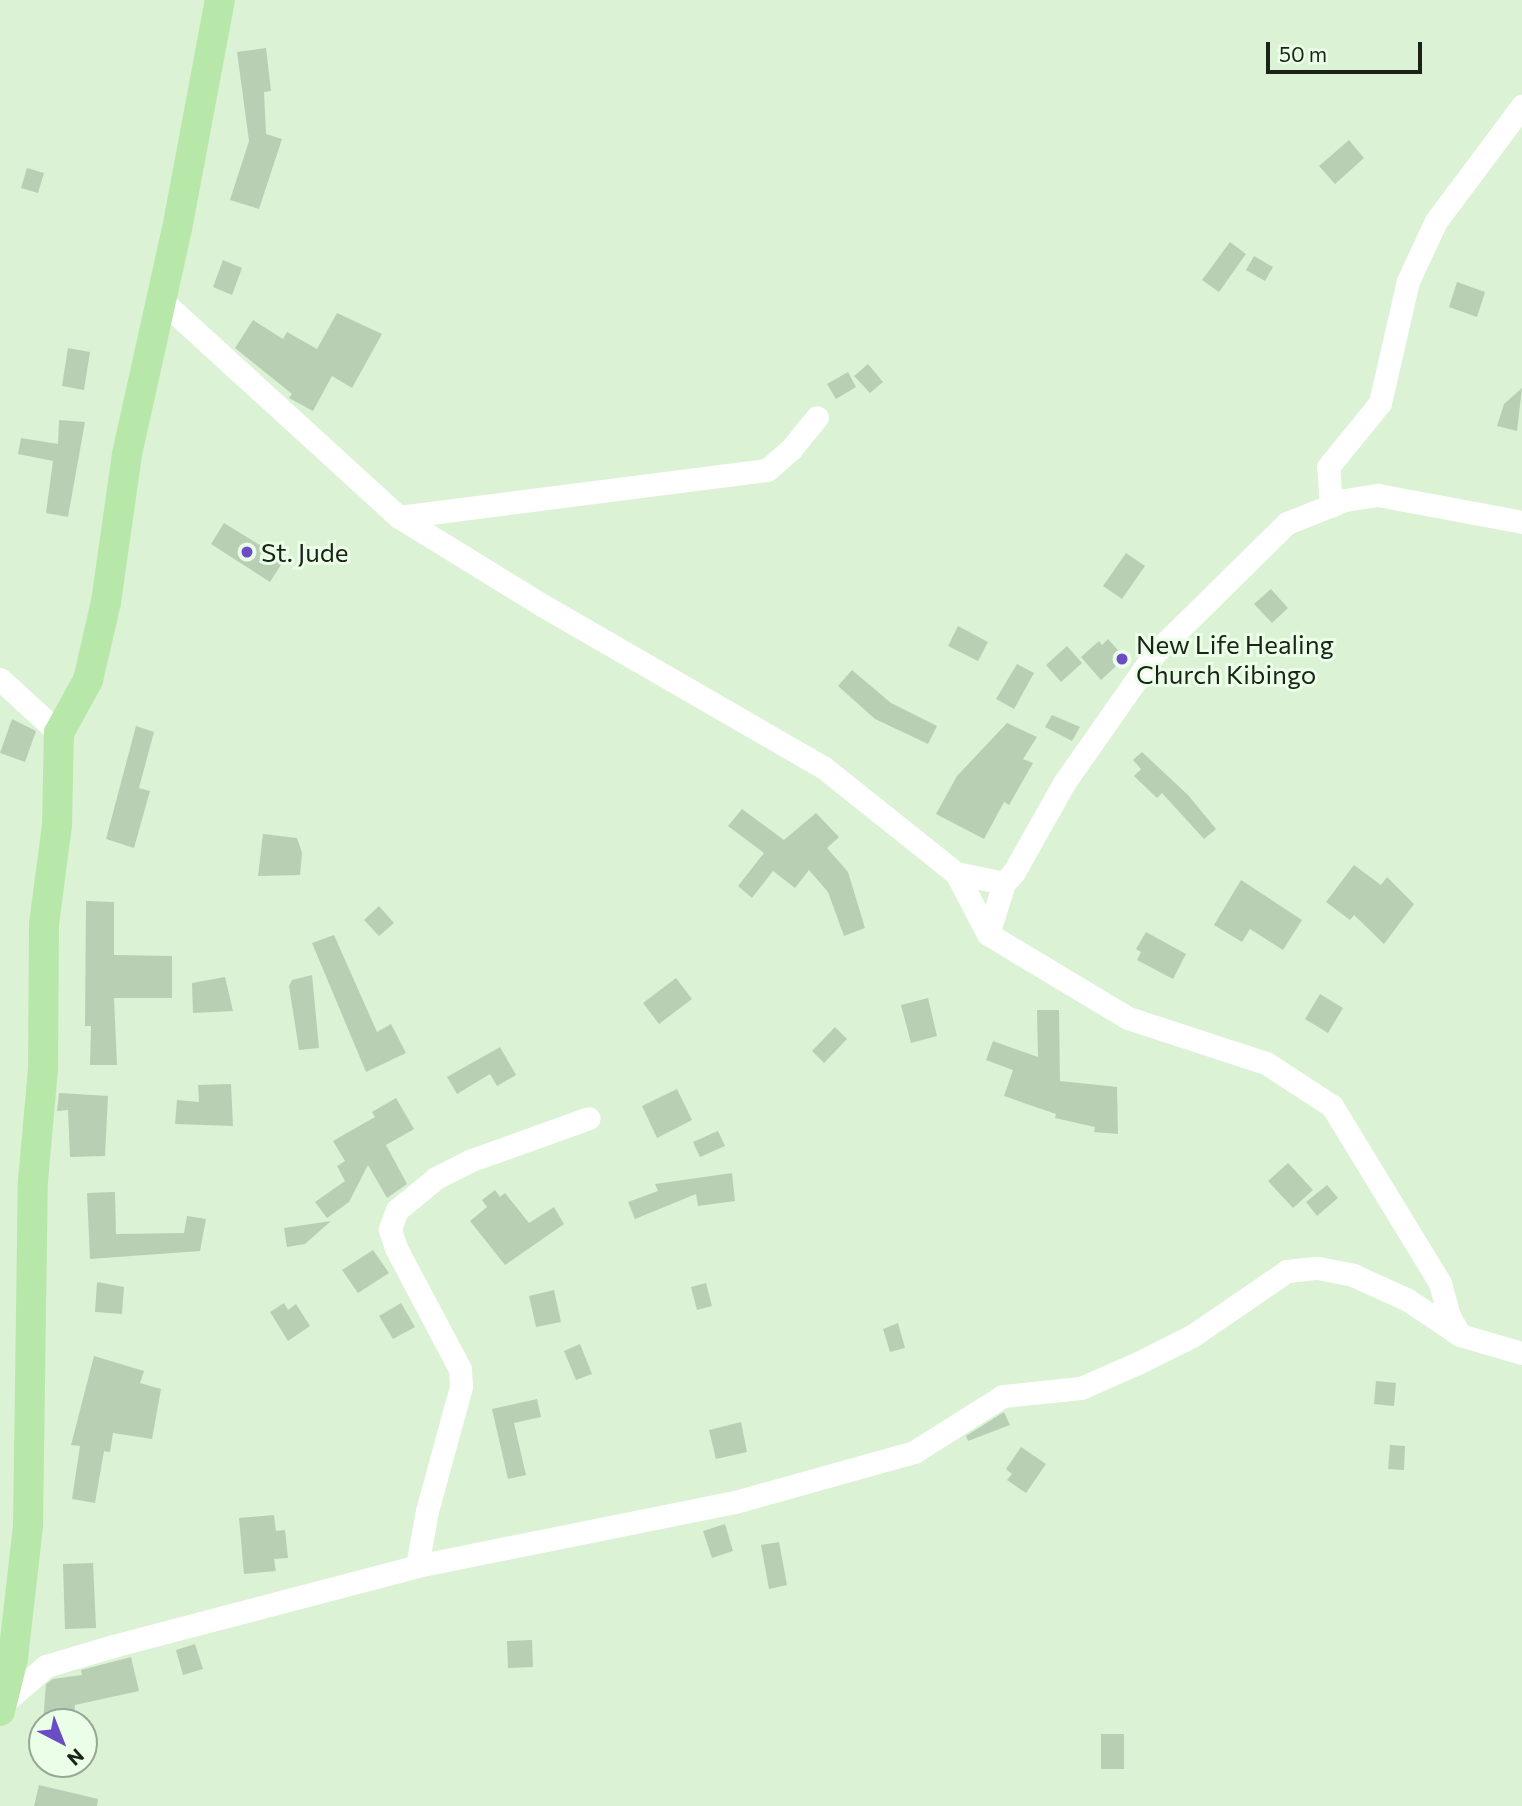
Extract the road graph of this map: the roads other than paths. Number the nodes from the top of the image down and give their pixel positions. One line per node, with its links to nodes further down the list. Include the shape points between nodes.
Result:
1 (220, 0): 3 (main road, via 177,229)
2 (1522, 106): 5 (street, via 1436,220 1408,281 1380,403 1328,467)
3 (159, 298): 6 (street); 9 (main road, via 127,454 106,602 88,680)
4 (817, 417): 6 (street, via 792,450 767,470)
5 (1331, 506): 7 (street, via 1378,495); 11 (street, via 1287,523 1155,653 1064,783)
6 (399, 517): 10 (street, via 823,766)
7 (1522, 522)
8 (0, 679): 9 (street)
9 (59, 733): 17 (main road, via 57,825 44,924 43,1070 33,1181 29,1526 13,1658)
10 (956, 873): 11 (street); 12 (street)
11 (1004, 883): 12 (street)
12 (988, 934): 14 (street, via 1128,1018 1266,1063 1332,1106 1440,1283)
13 (589, 1118): 16 (street, via 469,1161 436,1178 397,1210 390,1230 397,1248 460,1369 461,1387)
14 (1460, 1335): 15 (street); 16 (street, via 1408,1300 1353,1275 1318,1268 1287,1271 1192,1336 1149,1358 1081,1388 1003,1396 914,1452 735,1502)
15 (1522, 1353)
16 (417, 1566): 17 (street, via 46,1666)
17 (1, 1708)

